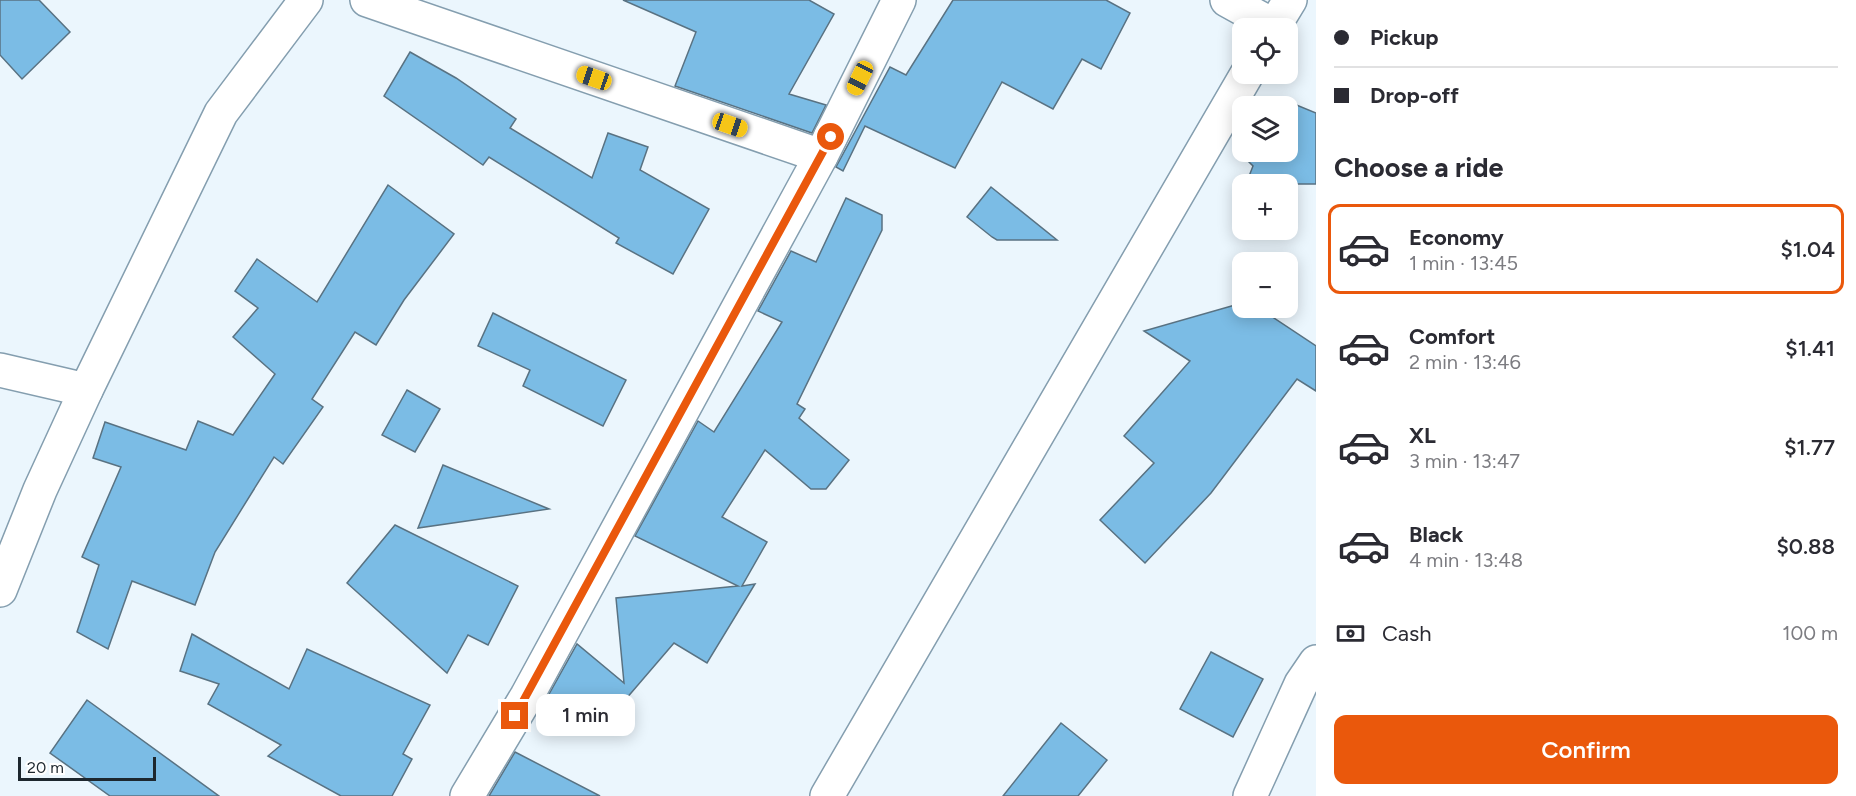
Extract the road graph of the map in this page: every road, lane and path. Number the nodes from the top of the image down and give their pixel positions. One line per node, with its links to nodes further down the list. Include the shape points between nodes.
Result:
1 (306, 0): 9 (street, via 221,113)
2 (367, 0): 7 (street)
3 (899, 0): 7 (street)
4 (1227, 0): 5 (street)
5 (1279, 18)
6 (1241, 84): 13 (street)
7 (821, 156): 12 (street, via 527,696)
8 (0, 370): 9 (street)
9 (86, 390): 10 (street)
10 (0, 590)
11 (1316, 662): 14 (street, via 1301,684)
12 (467, 796)
13 (827, 796)
14 (1250, 796)

